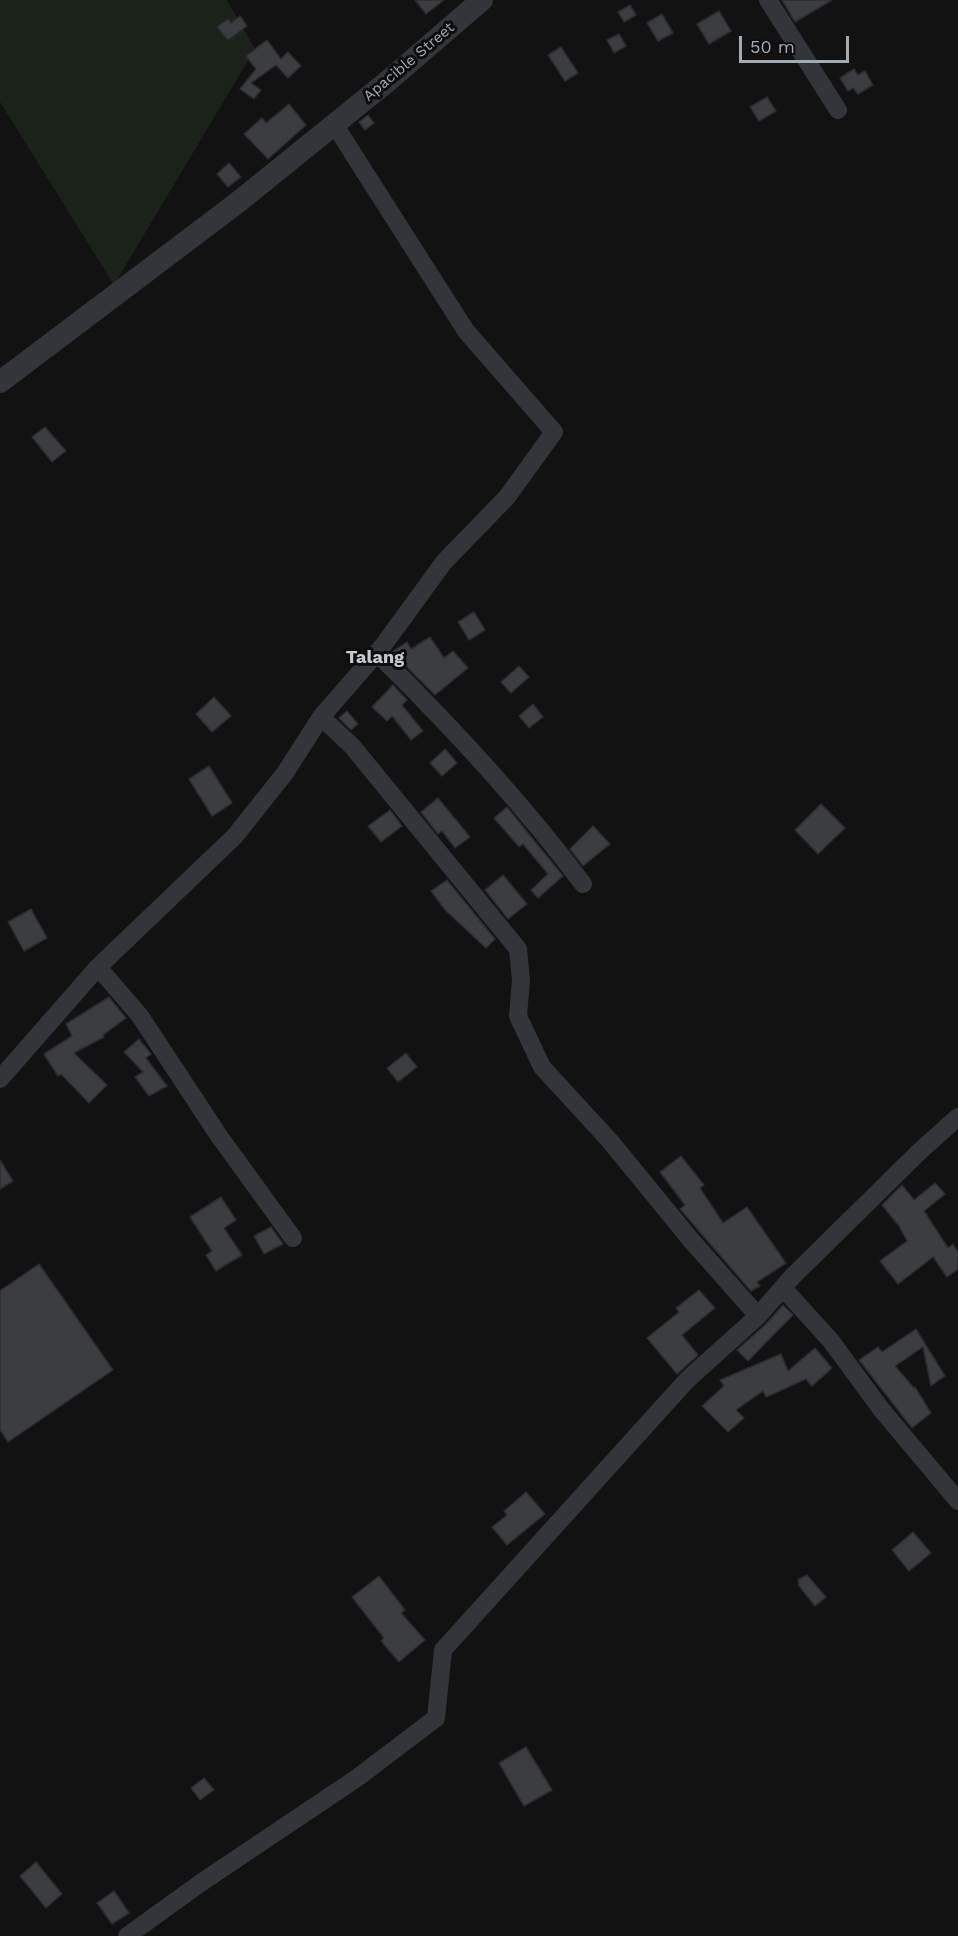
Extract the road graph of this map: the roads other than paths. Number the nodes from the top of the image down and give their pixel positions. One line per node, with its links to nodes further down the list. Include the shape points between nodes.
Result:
1 (482, 0): 4 (street, Apacible Street)
2 (768, 0): 3 (street)
3 (838, 110)
4 (334, 124): 5 (street, Apacible Street, via 237,203); 6 (street, via 466,332 554,432 507,497 444,562)
5 (0, 382)
6 (376, 653): 7 (street); 8 (street, via 430,706 555,846)
7 (321, 717): 9 (street, via 285,773 235,836); 14 (street, via 352,746 518,949 518,1016 542,1067)
8 (583, 884)
9 (98, 967): 10 (street); 12 (street, via 140,1016 219,1136)
10 (0, 1079)
11 (958, 1117): 13 (street)
12 (293, 1238)
13 (783, 1288): 14 (street); 15 (street, via 831,1341)
14 (758, 1316): 16 (street, via 687,1380 442,1650 436,1718 357,1778)
15 (958, 1502)
16 (127, 1936)

